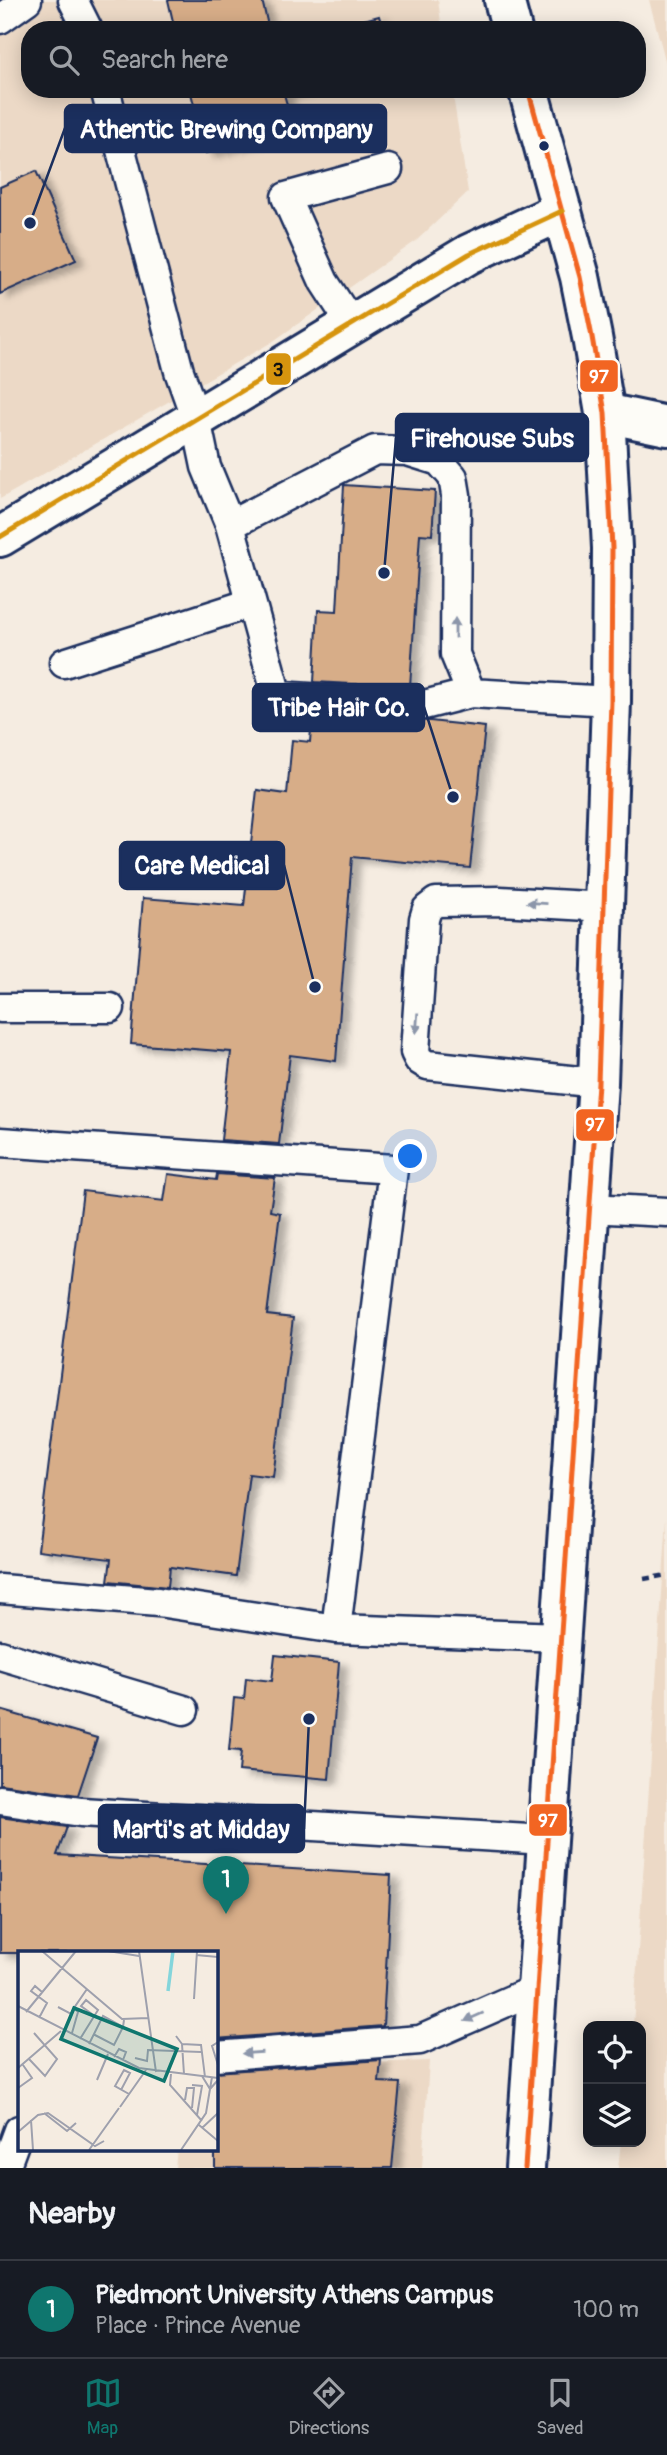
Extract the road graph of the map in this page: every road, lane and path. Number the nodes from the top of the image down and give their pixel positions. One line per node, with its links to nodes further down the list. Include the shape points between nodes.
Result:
1 (27, 0): 4 (lane)
2 (73, 0): 5 (lane)
3 (504, 0): 6 (main road)
4 (0, 19)
5 (84, 21)
6 (510, 21)
7 (107, 98): 13 (lane)
8 (531, 98): 10 (main road)
9 (388, 169): 11 (lane, via 286,197 324,282)
10 (562, 211): 11 (main road, via 469,254); 12 (main road, via 580,276)
11 (352, 325): 13 (main road)
12 (605, 413): 14 (main road); 20 (main road, via 612,548)
13 (196, 419): 15 (lane, via 206,467); 16 (main road)
14 (667, 426)
15 (230, 525): 17 (lane); 19 (lane, one-way to 15, via 455,654 456,495 453,477 439,461 407,451 375,450)
16 (0, 537)
17 (251, 603): 18 (lane); 19 (lane, via 276,696 424,705)
18 (64, 663)
19 (471, 693): 20 (lane)
20 (611, 701): 21 (main road)
21 (606, 907): 24 (main road); 24 (lane, one-way to 24, via 436,902 424,919 415,1052 427,1065)
22 (0, 1008): 23 (lane)
23 (110, 1008)
24 (598, 1083): 26 (main road)
25 (0, 1142): 31 (lane, via 393,1169)
26 (589, 1208): 27 (lane); 32 (main road)
27 (667, 1212)
28 (667, 1576): 29 (path)
29 (644, 1579)
30 (0, 1589): 31 (lane, via 158,1602)
31 (335, 1629): 32 (lane)
32 (560, 1637): 36 (main road)
33 (0, 1655): 34 (lane)
34 (184, 1710)
35 (0, 1800): 36 (lane, via 81,1812)
36 (546, 1840): 37 (main road)
37 (536, 1989): 38 (lane, one-way to 38, via 420,2040); 41 (main road)
38 (217, 2056)
39 (18, 2133): 40 (lane)
40 (5, 2168)
41 (525, 2168)

